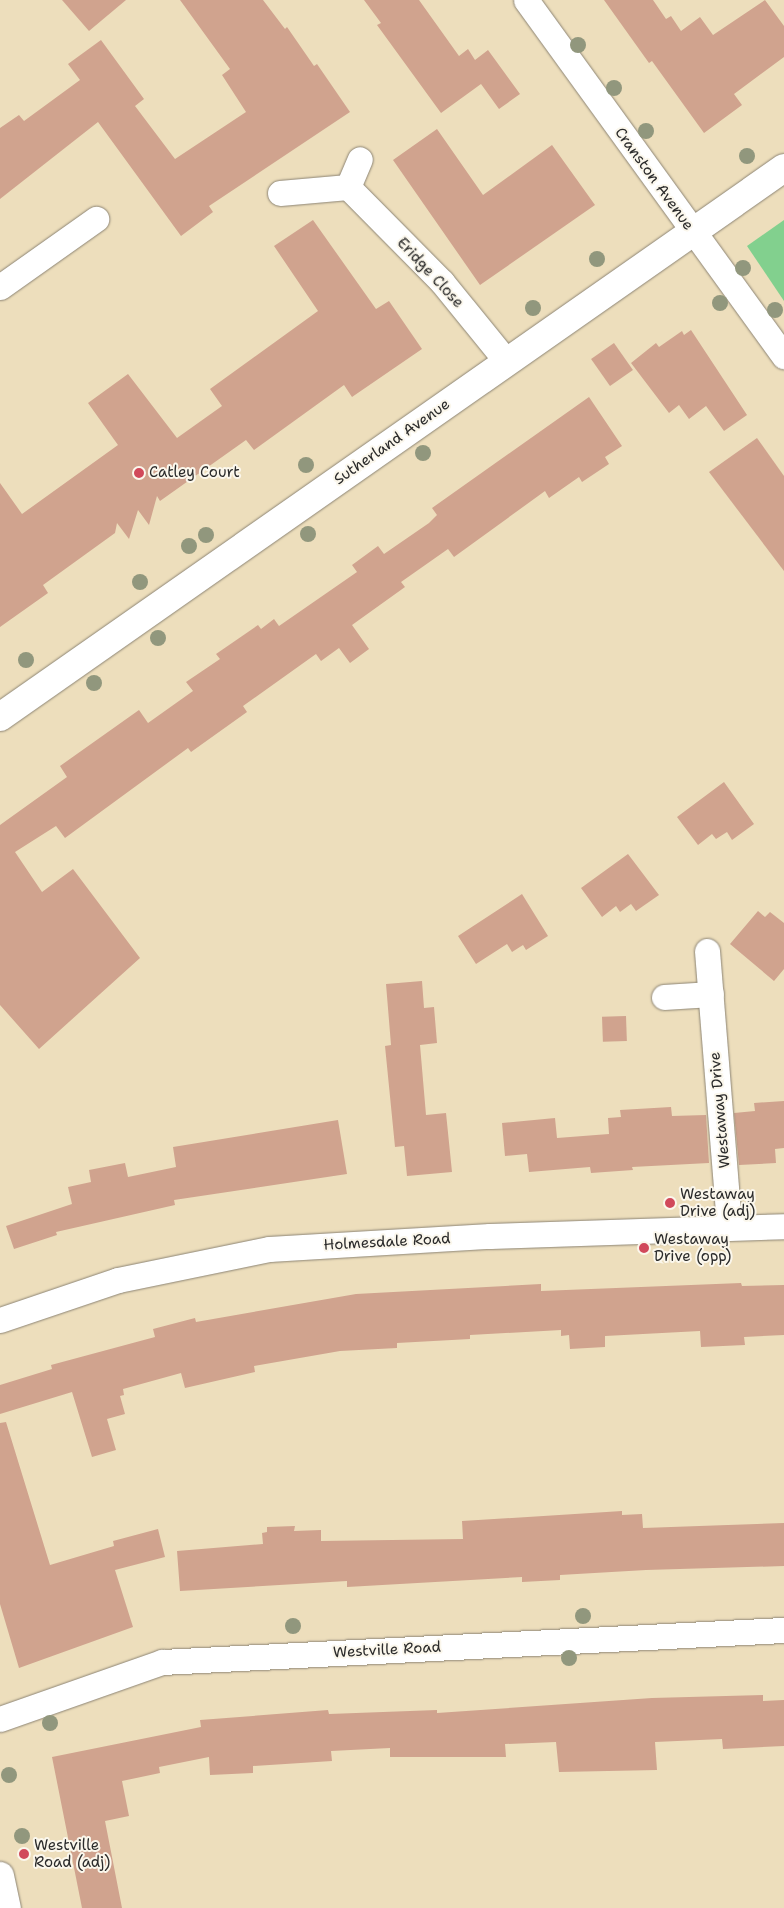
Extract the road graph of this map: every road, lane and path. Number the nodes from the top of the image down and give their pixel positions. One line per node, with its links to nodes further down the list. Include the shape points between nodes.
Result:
1 (526, 0): 7 (street, Cranston Avenue)
2 (360, 159): 4 (street)
3 (784, 168): 7 (main road, Sutherland Avenue)
4 (348, 187): 5 (street); 10 (street, Eridge Close, via 442,282)
5 (280, 193)
6 (96, 219): 8 (street)
7 (693, 232): 9 (street, Cranston Avenue); 10 (main road, Sutherland Avenue)
8 (0, 287)
9 (784, 357)
10 (507, 362): 11 (main road, Sutherland Avenue)
11 (0, 717)
12 (707, 951): 13 (street, Westaway Drive)
13 (710, 994): 14 (street); 16 (street, Westaway Drive)
14 (664, 997)
15 (784, 1226): 16 (street, Holmesdale Road)
16 (729, 1227): 17 (street, Holmesdale Road, via 269,1249 118,1280)
17 (0, 1320)
18 (784, 1630): 19 (street, Westville Road, via 162,1662)
19 (0, 1718)
20 (0, 1876): 21 (main road)
21 (7, 1908)

